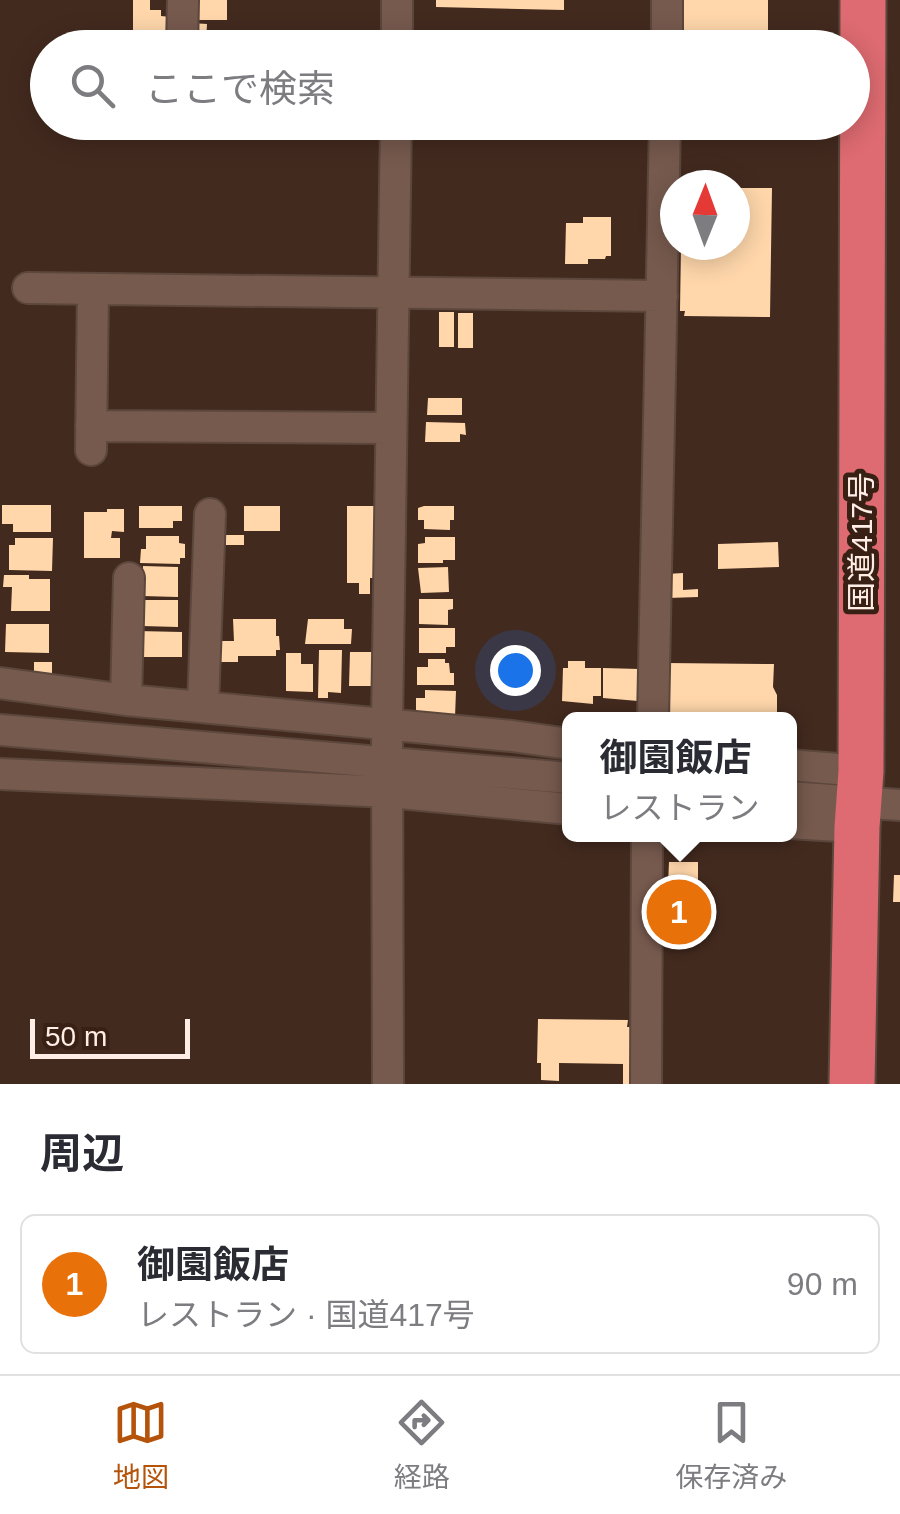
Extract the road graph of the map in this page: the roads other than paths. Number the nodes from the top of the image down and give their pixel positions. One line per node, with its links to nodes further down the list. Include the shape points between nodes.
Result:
1 (183, 0): 5 (street)
2 (398, 0): 6 (street)
3 (667, 0): 7 (street)
4 (863, 0): 8 (highway, 国道417号)
5 (182, 30)
6 (397, 30)
7 (666, 30)
8 (861, 30)
9 (396, 140): 14 (street)
10 (665, 140): 15 (street)
11 (859, 140): 31 (highway, 国道417号)
12 (28, 288): 13 (street)
13 (92, 289): 14 (street); 16 (street, via 91,438)
14 (394, 293): 15 (street); 16 (street)
15 (662, 296): 22 (street)
16 (392, 428): 23 (street)
17 (210, 514): 21 (street)
18 (129, 578): 20 (street)
19 (0, 684): 20 (street)
20 (126, 700): 21 (street)
21 (203, 706): 23 (street)
22 (653, 712)
23 (388, 726): 25 (street); 28 (street)
24 (0, 730): 28 (street)
25 (562, 743)
26 (797, 770): 31 (street)
27 (0, 774): 28 (street)
28 (388, 777): 29 (street); 32 (street); 35 (street)
29 (562, 778)
30 (797, 798): 31 (street)
31 (869, 802): 33 (street); 37 (highway, 国道417号)
32 (562, 808)
33 (797, 821)
34 (646, 842): 36 (street)
35 (388, 1084)
36 (646, 1084)
37 (852, 1084)

